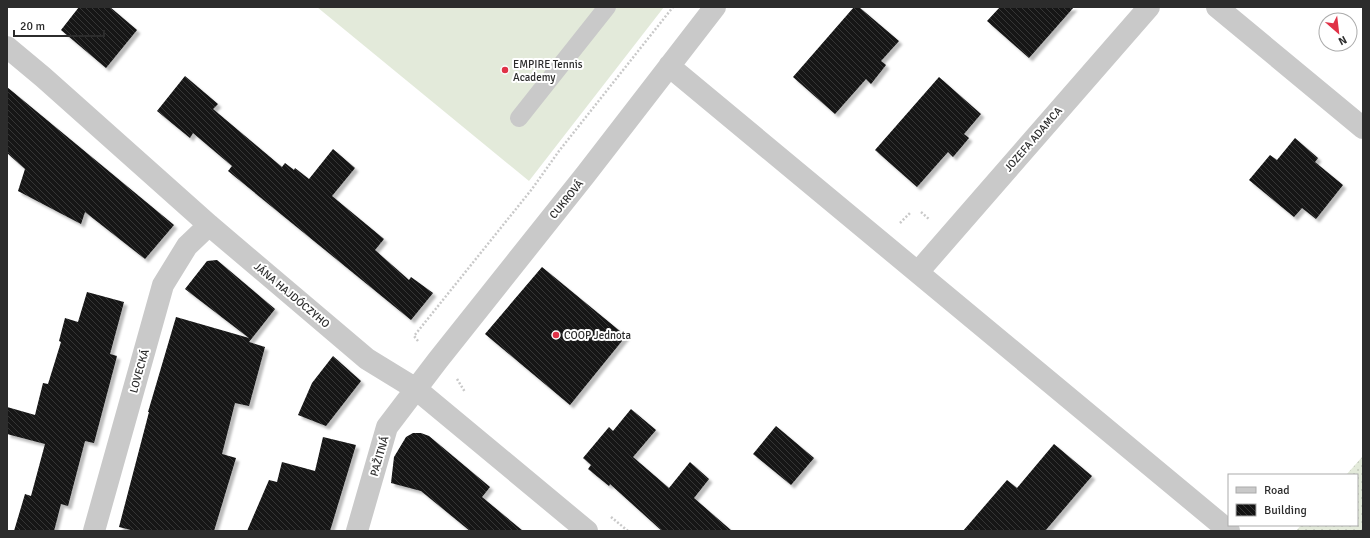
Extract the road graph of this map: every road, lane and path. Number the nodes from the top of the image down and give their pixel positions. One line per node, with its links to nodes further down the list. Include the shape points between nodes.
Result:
1 (608, 7): 8 (lane)
2 (673, 7): 12 (path)
3 (715, 7): 7 (street, CUKROVÁ)
4 (1148, 7): 11 (street, JOZEFA ADAMCA)
5 (1217, 7): 9 (street)
6 (7, 47): 10 (street, JÁNA HAJDÓCZYHO, via 43,76)
7 (669, 66): 11 (street); 13 (street, CUKROVÁ)
8 (519, 118)
9 (1363, 128)
10 (209, 226): 13 (street, JÁNA HAJDÓCZYHO, via 368,359); 14 (street, LOVECKÁ, via 187,246 163,285)
11 (918, 272): 17 (street)
12 (414, 336)
13 (416, 389): 15 (street, PAŽITNÁ, via 387,428); 16 (street, JÁNA HAJDÓCZYHO)
14 (94, 531)
15 (358, 531)
16 (587, 531)
17 (1229, 531)

